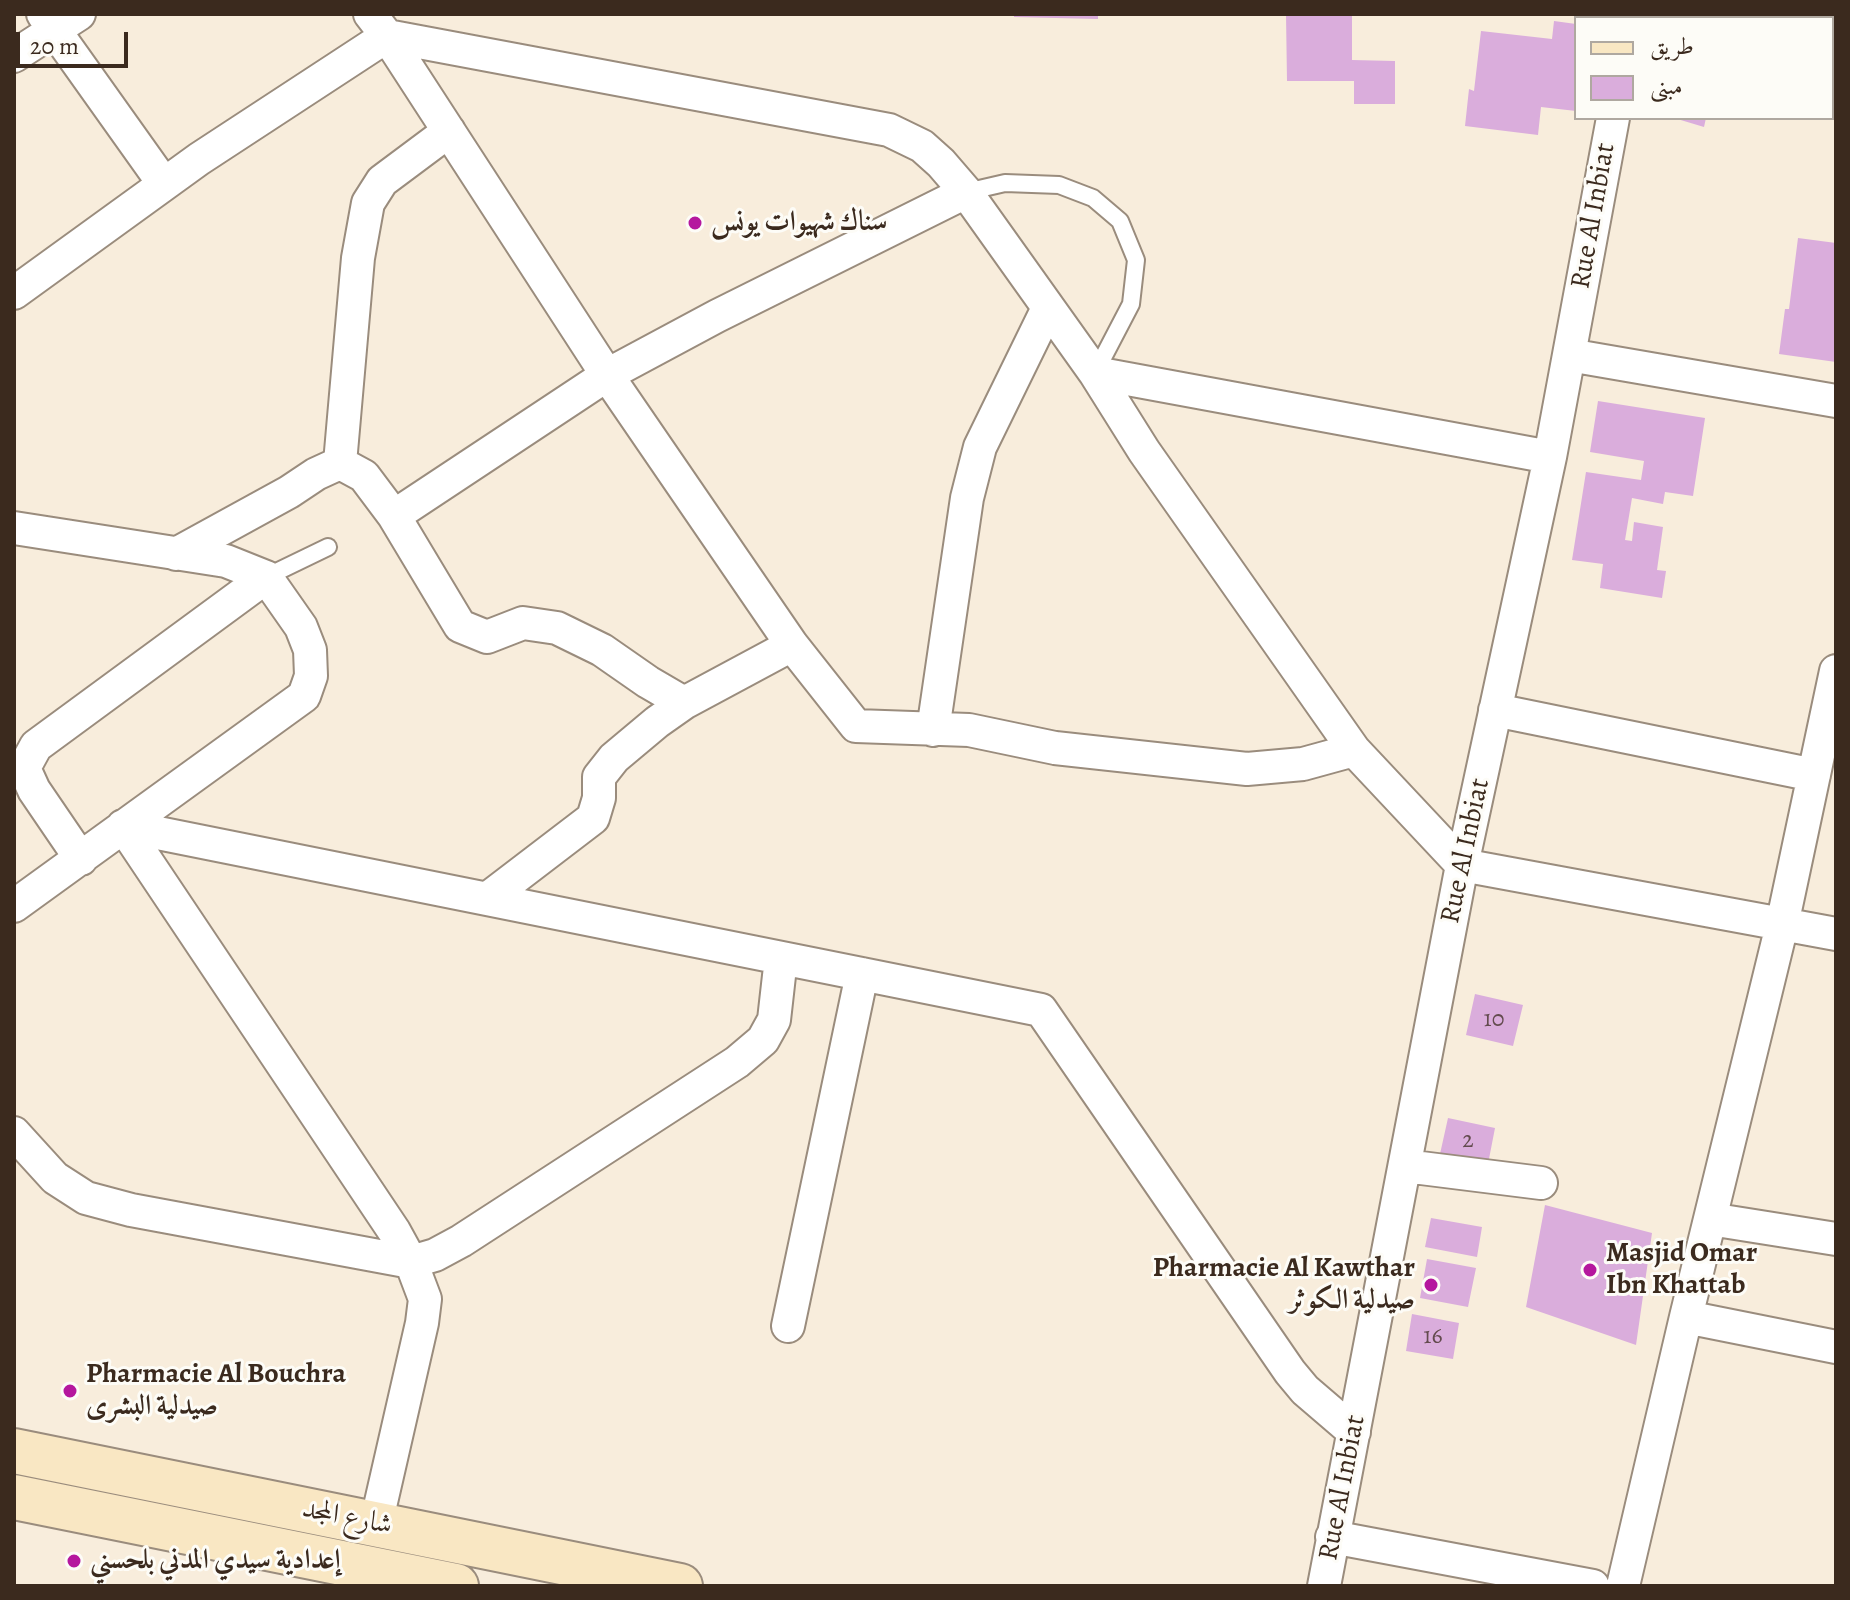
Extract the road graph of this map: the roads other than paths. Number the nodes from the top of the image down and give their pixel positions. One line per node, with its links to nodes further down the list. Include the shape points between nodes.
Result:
1 (58, 19): 3 (street); 6 (street)
2 (379, 25): 5 (street); 6 (street); 7 (street, via 889,130 922,146)
3 (14, 56)
4 (1613, 120): 10 (street, Rue Al Inbiat)
5 (449, 131): 12 (street); 15 (street, via 382,181 368,203 358,258)
6 (164, 184): 8 (street)
7 (966, 192): 9 (street); 11 (lane, via 1005,183 1059,185 1093,198 1120,221 1136,260 1131,304); 12 (street)
8 (14, 293)
9 (1048, 308): 11 (street); 25 (street, via 980,447 967,498)
10 (1569, 355): 13 (street); 14 (street, Rue Al Inbiat)
11 (1095, 373): 14 (street); 26 (street)
12 (607, 375): 16 (street); 21 (street)
13 (1836, 401)
14 (1550, 457): 24 (street, Rue Al Inbiat)
15 (340, 463): 16 (street, via 364,476); 19 (street)
16 (394, 516): 23 (street, via 460,626 487,637 523,623 557,628)
17 (14, 528): 19 (street)
18 (328, 547): 20 (lane)
19 (176, 554): 20 (street, via 226,561)
20 (266, 577): 27 (street, via 36,746); 29 (street, via 301,627 310,650 311,676 304,696)
21 (792, 645): 23 (street); 25 (street, via 856,726)
22 (1836, 671): 28 (street)
23 (684, 703): 32 (street, via 614,758 599,777 593,818)
24 (1495, 710): 28 (street); 31 (street, Rue Al Inbiat)
25 (933, 730): 26 (street, via 969,730 1086,752 1247,769 1303,764)
26 (1354, 750): 31 (street)
27 (19, 772): 30 (street)
28 (1814, 775): 34 (street)
29 (123, 826): 30 (street); 32 (street); 43 (street)
30 (81, 859): 33 (street)
31 (1462, 865): 34 (street); 39 (street, Rue Al Inbiat)
32 (487, 899): 36 (street)
33 (14, 906)
34 (1782, 925): 35 (street); 41 (street)
35 (1836, 934)
36 (781, 958): 37 (street); 43 (street, via 774,1020 763,1040 737,1062 461,1241)
37 (862, 974): 45 (street); 47 (street, via 1041,1010 1290,1372)
38 (14, 1133): 43 (street, via 55,1178 86,1198)
39 (1405, 1166): 40 (street); 47 (street, Rue Al Inbiat)
40 (1541, 1183)
41 (1710, 1219): 42 (street); 44 (street)
42 (1836, 1239)
43 (411, 1262): 50 (street, via 425,1299 422,1323)
44 (1686, 1317): 46 (street); 56 (street)
45 (788, 1326)
46 (1836, 1347)
47 (1354, 1432): 51 (street, Rue Al Inbiat)
48 (14, 1451): 50 (main road, شارع المجد)
49 (14, 1497): 52 (main road, شارع المجد)
50 (376, 1524): 53 (main road, شارع المجد)
51 (1332, 1537): 54 (street, Rue Al Inbiat); 55 (street)
52 (456, 1586)
53 (680, 1586)
54 (1324, 1586)
55 (1593, 1586)
56 (1623, 1586)

